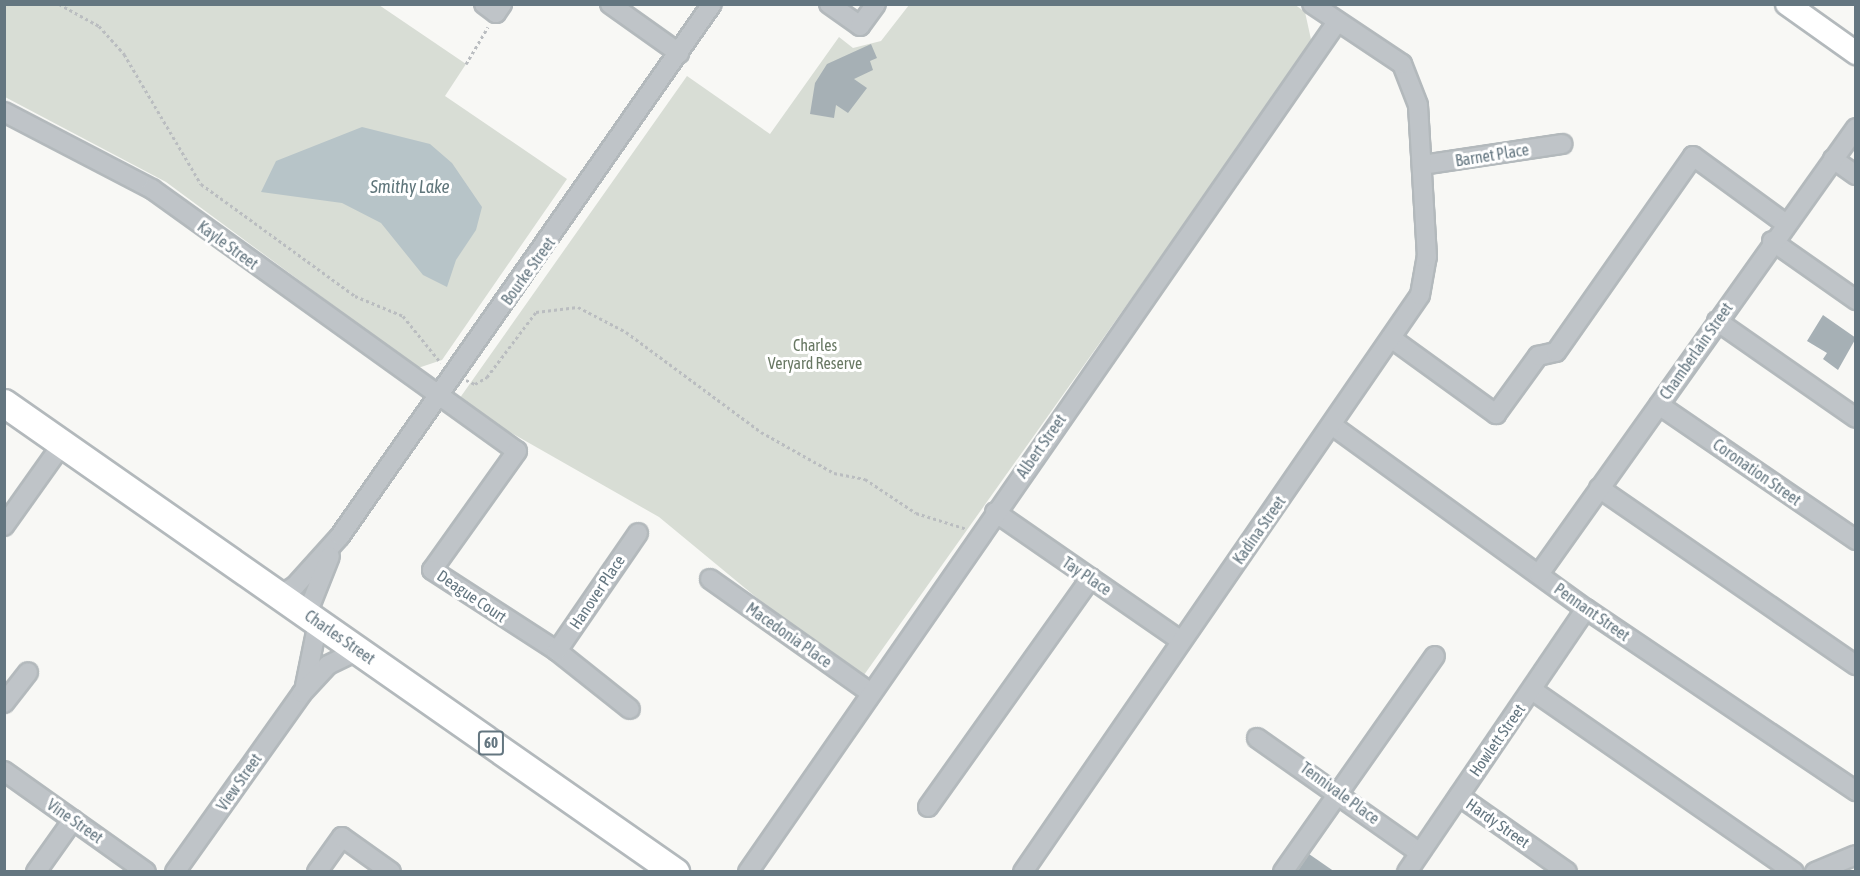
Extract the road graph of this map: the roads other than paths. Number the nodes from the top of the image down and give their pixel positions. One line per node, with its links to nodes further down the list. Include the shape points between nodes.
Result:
1 (610, 4): 8 (street)
2 (712, 4): 8 (street, Bourke Street)
3 (829, 4): 4 (street, via 860,26)
4 (876, 4)
5 (1312, 4): 7 (street, Kadina Street)
6 (1786, 4): 9 (main road)
7 (1337, 22): 14 (street, Kadina Street, via 1402,64 1418,105); 28 (street, Albert Street)
8 (679, 53): 21 (street, Bourke Street)
9 (1856, 53)
10 (4, 112): 21 (street, Kayle Street, via 152,189)
11 (1856, 128): 13 (street, Chamberlain Street)
12 (1562, 144): 14 (street, Barnet Place)
13 (1833, 159): 15 (street); 16 (street, Chamberlain Street)
14 (1422, 165): 20 (street, Kadina Street, via 1427,257 1420,295)
15 (1856, 175)
16 (1785, 223): 17 (street, Chamberlain Street); 20 (street, via 1693,156 1556,352 1538,356 1496,414)
17 (1772, 242): 18 (street); 19 (street, Chamberlain Street)
18 (1856, 300)
19 (1717, 321): 23 (street, Chamberlain Street); 24 (street)
20 (1391, 338): 25 (street, Kadina Street)
21 (438, 398): 31 (street, Bourke Street); 41 (street, Deague Court, via 517,451 432,570)
22 (4, 403): 26 (highway, Charles Street / 60)
23 (1659, 405): 27 (street, Chamberlain Street); 32 (street, Coronation Street)
24 (1856, 418)
25 (1333, 426): 33 (street, Pennant Street); 39 (street, Kadina Street)
26 (63, 443): 29 (street); 36 (highway, Charles Street / 60)
27 (1599, 488): 33 (street, Chamberlain Street); 43 (street)
28 (994, 512): 34 (street, Tay Place); 46 (street, Albert Street)
29 (4, 526)
30 (638, 533): 41 (street, Hanover Place)
31 (340, 536): 36 (street, Bourke Street, via 295,586); 38 (street, Bourke Street)
32 (1856, 540)
33 (1539, 574): 37 (street, Pennant Street)
34 (1091, 578): 39 (street, Tay Place); 55 (street)
35 (710, 579): 46 (street, Macedonia Place)
36 (279, 596): 38 (highway, Charles Street / 60)
37 (1586, 609): 45 (street, Howlett Street); 52 (street, Pennant Street)
38 (313, 618): 40 (highway, Charles Street / 60); 47 (street, View Street, via 315,657)
39 (1180, 640): 66 (street, Kadina Street)
40 (359, 650): 47 (street, View Street, via 328,665); 64 (highway, Charles Street / 60)
41 (557, 651): 49 (street, Deague Court)
42 (1435, 656): 53 (street)
43 (1856, 665)
44 (28, 672): 48 (street)
45 (1532, 690): 54 (street, Howlett Street); 70 (street)
46 (868, 691): 65 (street, Albert Street)
47 (302, 693): 59 (street, View Street)
48 (4, 703)
49 (630, 709)
50 (1257, 738): 53 (street, Tennivale Place)
51 (4, 771): 56 (street, Vine Street)
52 (1856, 791)
53 (1338, 792): 57 (street, Tennivale Place); 67 (street)
54 (1459, 796): 57 (street, Howlett Street); 69 (street, Hardy Street)
55 (928, 807)
56 (73, 820): 60 (street); 61 (street, Vine Street)
57 (1420, 853): 68 (street, Howlett Street)
58 (1856, 855): 71 (street)
59 (181, 870)
60 (36, 872)
61 (146, 872)
62 (317, 872): 63 (street, via 342,837)
63 (391, 872)
64 (675, 872)
65 (748, 872)
66 (1023, 872)
67 (1282, 872)
68 (1407, 872)
69 (1567, 872)
70 (1794, 872)
71 (1815, 872)

